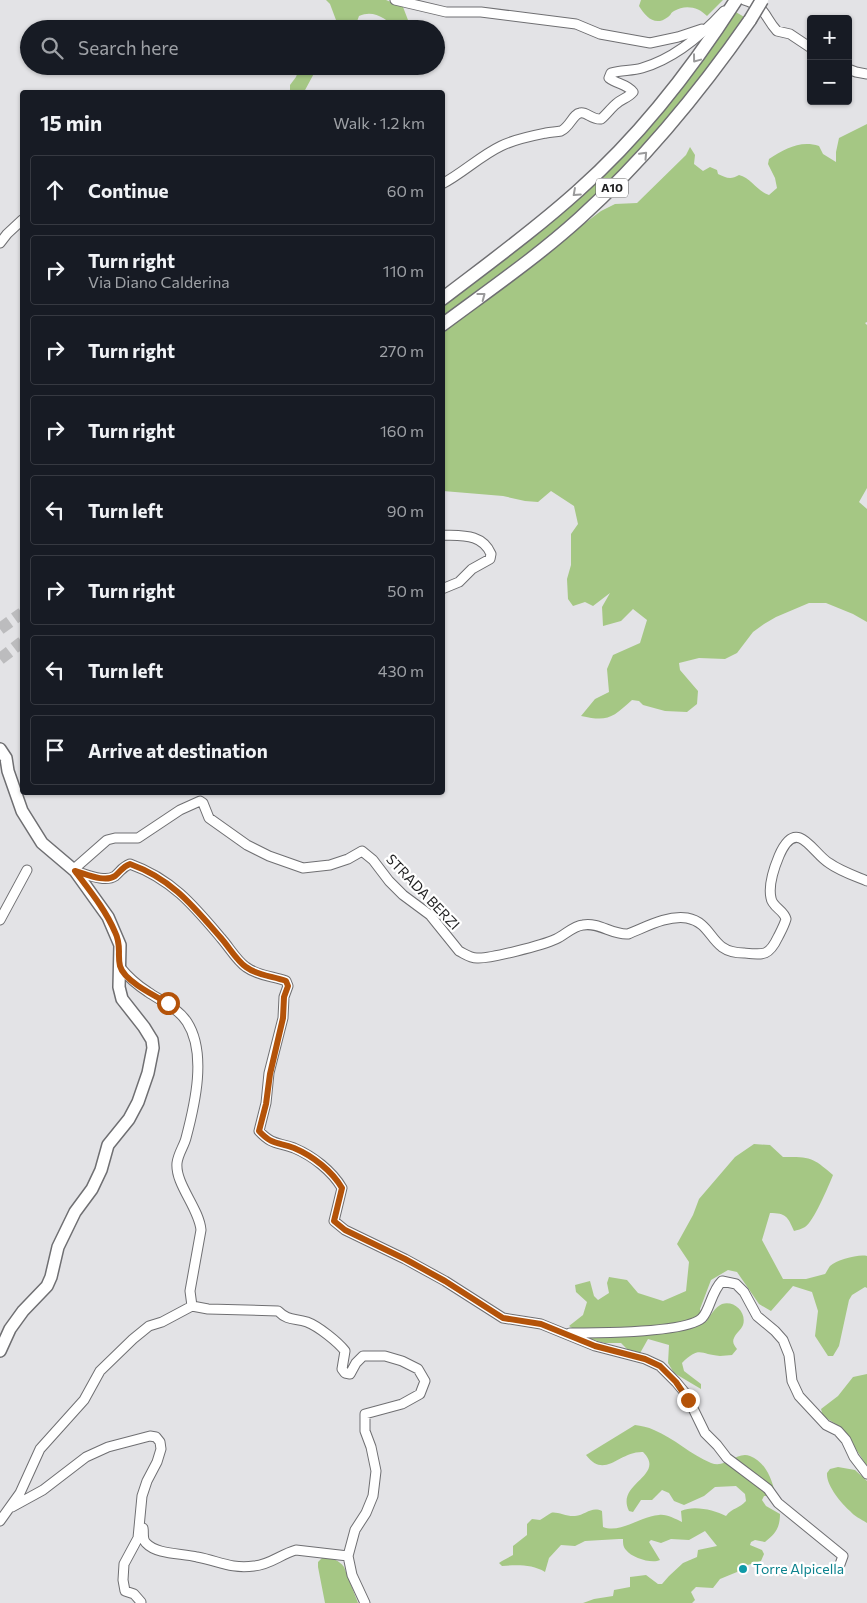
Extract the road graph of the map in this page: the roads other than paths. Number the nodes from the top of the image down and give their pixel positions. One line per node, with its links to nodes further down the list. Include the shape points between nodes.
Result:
1 (395, 0): 5 (street, via 446,12 481,12 576,24 600,34 650,43 694,33)
2 (735, 0): 5 (street); 12 (highway, A10, one-way to 12, via 673,90 609,162 552,214)
3 (744, 0): 6 (street, via 765,12 778,31 790,34)
4 (762, 0): 13 (highway, A10, one-way to 4, bridge, via 562,233 618,183 692,100)
5 (708, 25): 9 (street, via 699,36 661,61 640,69 611,73 609,78 633,92 602,119 580,112 561,131 501,146)
6 (807, 45)
7 (852, 70): 8 (street)
8 (867, 74)
9 (445, 183)
10 (20, 222): 11 (street)
11 (0, 243)
12 (445, 296)
13 (445, 323)
14 (445, 535): 15 (street, via 473,537 486,544 491,556 459,582)
15 (445, 588)
16 (0, 749): 19 (main road, via 6,758 22,811 32,828 42,843)
17 (198, 797): 19 (street, STRADA BERZI, via 138,838 107,840); 20 (street, STRADA BERZI, via 209,818 247,845 303,868 330,865 362,851 389,881 430,915 459,951 477,958 552,941 580,925 592,925 622,934 681,918 702,924 718,944 734,953 764,954 772,949 786,919 771,900 774,872 782,850 788,841 796,838 803,840 833,866)
18 (27, 870): 21 (street)
19 (75, 870): 22 (main road, via 116,934 120,945); 24 (street, via 108,878 130,864 154,873 190,902 246,967 286,981 282,1025 259,1131 268,1140 311,1158 335,1176 342,1188 334,1221 345,1230 445,1281 503,1318 541,1324)
20 (867, 881)
21 (0, 920)
22 (120, 967): 23 (street, via 130,979 168,1003 187,1022 196,1044 199,1061 193,1106 177,1163 201,1230 190,1291); 25 (main road, via 122,999 152,1040 144,1088 129,1119 108,1145 92,1189 75,1212 58,1247 47,1286 23,1311)
23 (192, 1306): 27 (street, via 149,1326 100,1371 84,1400 40,1450); 30 (street, via 278,1311 286,1318 309,1323 345,1351 342,1369 345,1373 350,1374 363,1356 385,1356 418,1369 425,1381 420,1394 402,1404 365,1414 365,1432 376,1472 373,1496 355,1530)
24 (565, 1333): 26 (street, via 691,1324 705,1316 722,1281 736,1284 757,1316 783,1340 789,1355 792,1381 799,1396 826,1425 846,1440); 31 (street, via 660,1366 686,1394 705,1433 727,1458 768,1489 778,1503 843,1556)
25 (0, 1351)
26 (867, 1474)
27 (9, 1509): 28 (street, via 44,1490 86,1457 108,1447 150,1436 156,1437 161,1449 142,1496); 29 (street)
28 (140, 1519): 30 (street, via 143,1538 155,1549 218,1564 237,1567 267,1564 296,1550); 32 (street, via 138,1538 124,1564 123,1580 125,1591 134,1594)
29 (0, 1521)
30 (348, 1556): 33 (street, via 352,1575)
31 (839, 1567)
32 (141, 1602)
33 (365, 1603)

